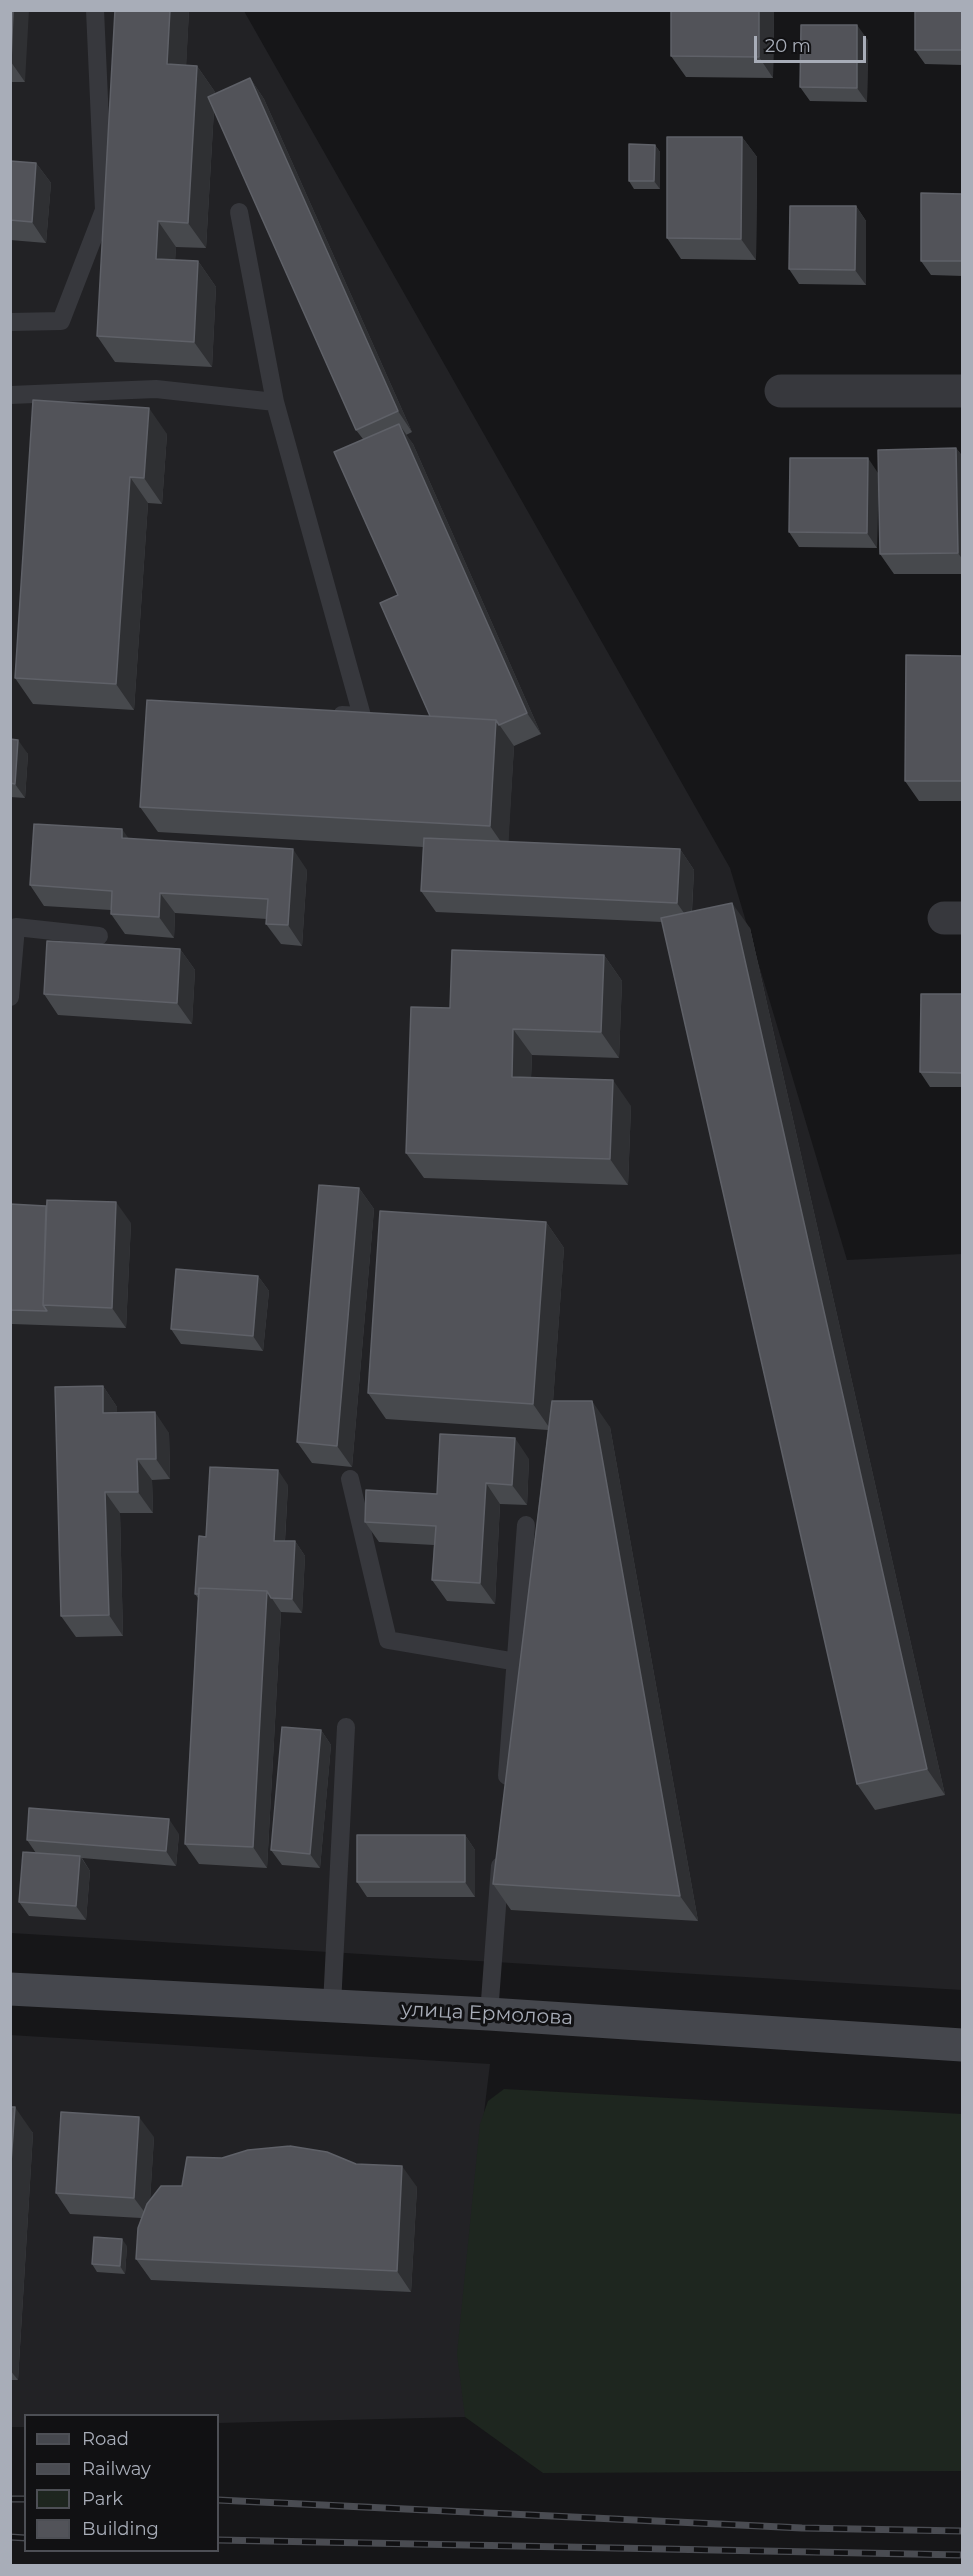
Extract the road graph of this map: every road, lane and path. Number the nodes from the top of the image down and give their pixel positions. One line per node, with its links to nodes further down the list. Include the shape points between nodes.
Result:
1 (95, 10): 3 (lane, via 104,210 61,321)
2 (239, 212): 7 (lane)
3 (10, 322)
4 (781, 391): 5 (street)
5 (963, 392)
6 (10, 395): 7 (lane, via 156,389)
7 (275, 402): 8 (lane, via 362,716)
8 (328, 714)
9 (99, 936): 10 (lane, via 16,927)
10 (10, 997)
11 (351, 1479): 13 (lane, via 388,1640)
12 (526, 1525): 13 (lane)
13 (517, 1662): 15 (lane)
14 (346, 1727): 18 (lane)
15 (506, 1791)
16 (502, 1850): 19 (lane)
17 (10, 1989): 18 (main road, улица Ермолова)
18 (332, 2005): 19 (main road, улица Ермолова)
19 (489, 2014): 20 (main road, улица Ермолова)
20 (963, 2045)

